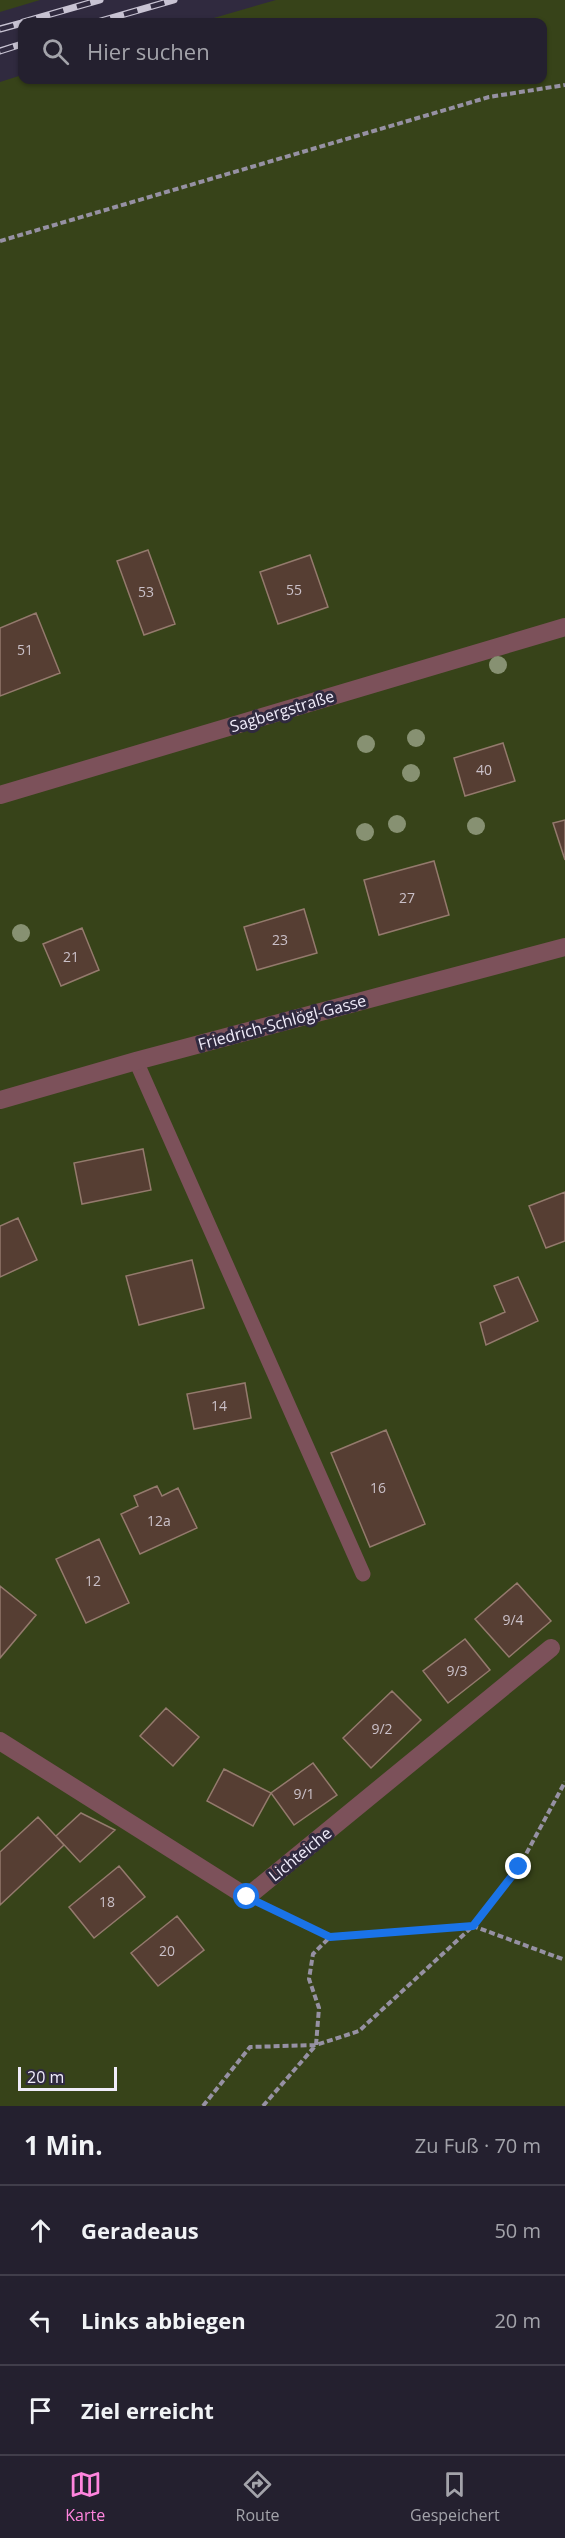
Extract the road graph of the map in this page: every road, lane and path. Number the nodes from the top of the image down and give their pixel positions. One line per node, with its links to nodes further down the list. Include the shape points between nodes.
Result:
1 (565, 85): 2 (path, via 489,97)
2 (0, 241)
3 (565, 627): 4 (street, Sagbergstraße)
4 (0, 795)
5 (565, 947): 6 (street, Friedrich-Schlögl-Gasse)
6 (136, 1061): 7 (street, Friedrich-Schlögl-Gasse); 8 (lane)
7 (0, 1100)
8 (363, 1574)
9 (551, 1648): 12 (street, Lichteiche)
10 (0, 1741): 12 (street)
11 (565, 1782): 13 (path, via 519,1867)
12 (247, 1897): 14 (path)
13 (473, 1926): 14 (path); 15 (path); 16 (path, via 359,2031)
14 (330, 1937): 16 (path, via 313,1954 309,1979 319,2008)
15 (565, 1960)
16 (316, 2044): 17 (path, via 250,2047); 18 (path)
17 (203, 2106)
18 (262, 2106)

